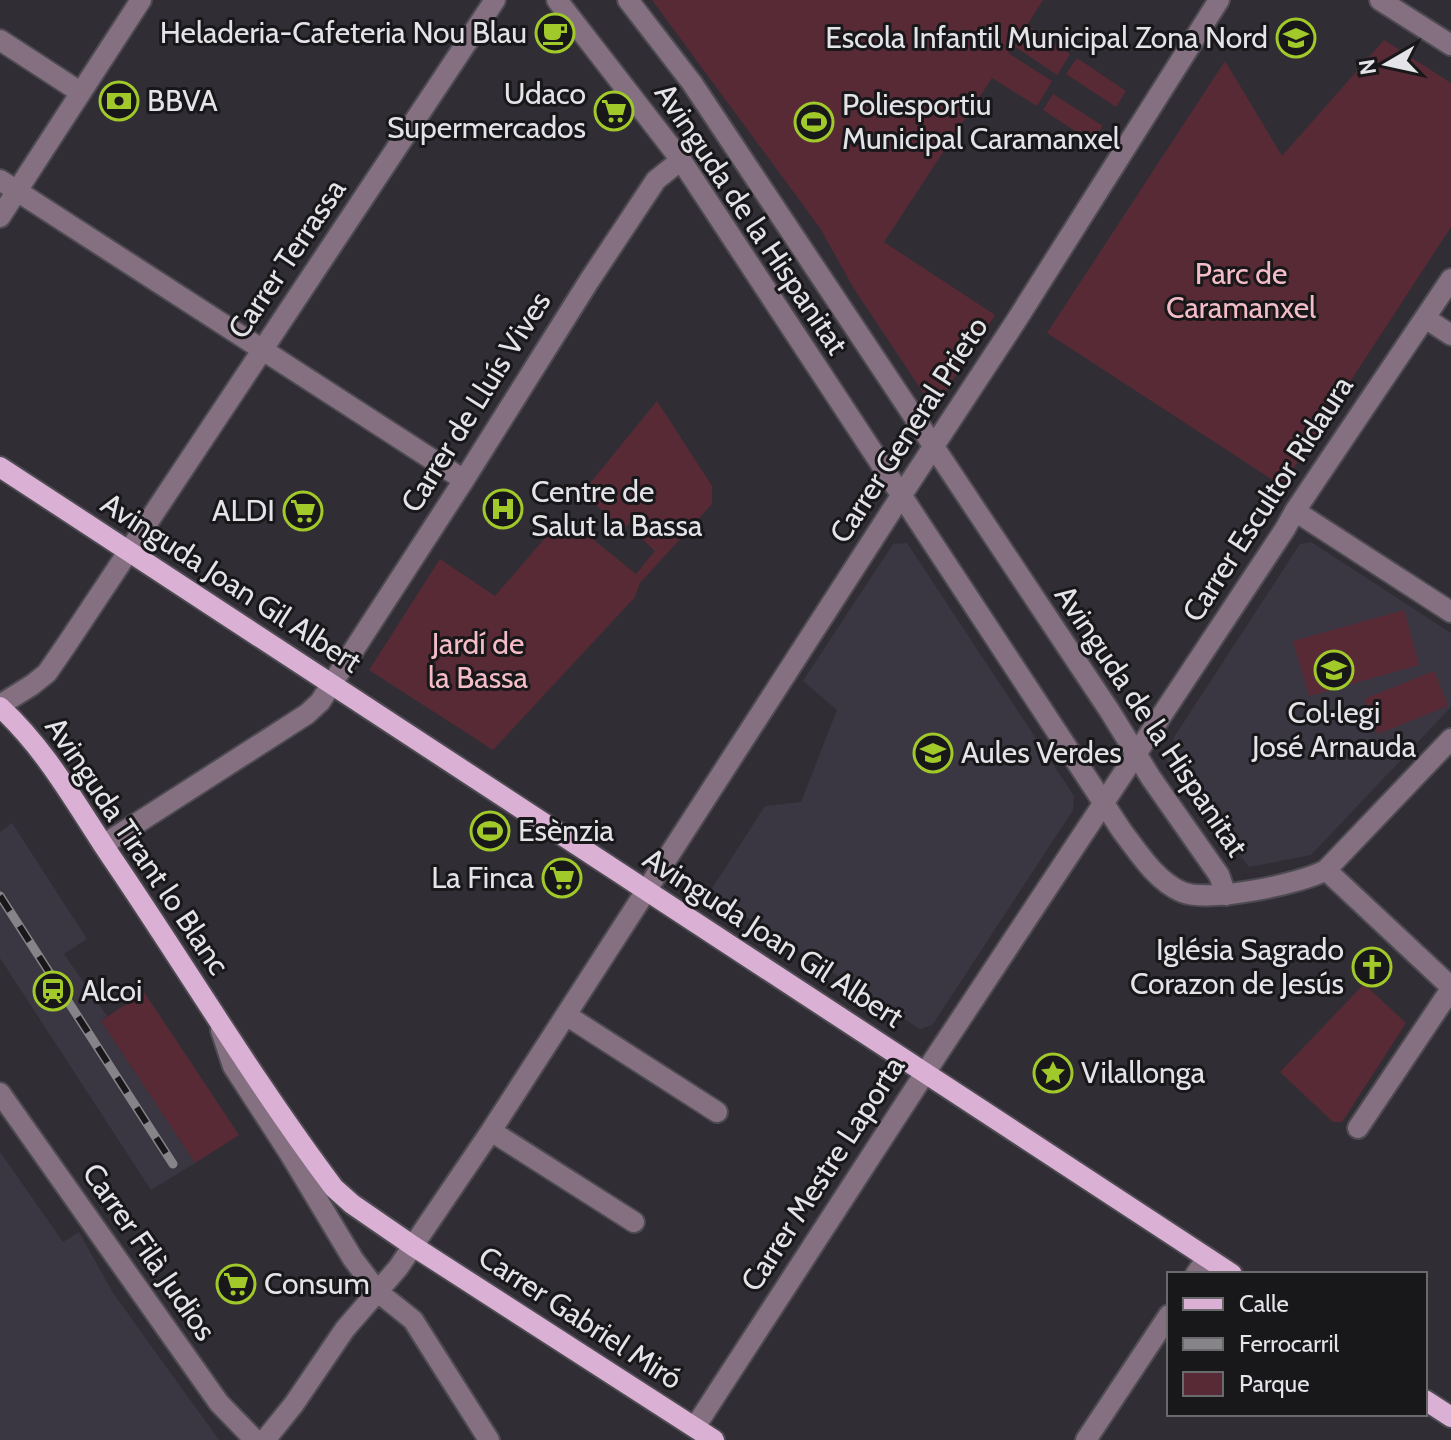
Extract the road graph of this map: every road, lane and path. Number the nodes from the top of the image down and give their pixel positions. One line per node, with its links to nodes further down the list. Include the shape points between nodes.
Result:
1 (141, 0): 9 (street)
2 (495, 0): 16 (street, Carrer Terrassa)
3 (557, 0): 10 (street, Avinguda de la Hispanitat)
4 (628, 0): 17 (street, Avinguda de la Hispanitat, via 692,83)
5 (1219, 0): 17 (street, Carrer General Prieto)
6 (1380, 0): 8 (street)
7 (0, 40): 9 (street)
8 (1451, 45)
9 (80, 92): 11 (street)
10 (681, 160): 19 (street, Carrer de Lluís Vives, via 656,180); 20 (street, Avinguda de la Hispanitat)
11 (8, 186): 12 (street); 16 (street)
12 (0, 217)
13 (1451, 279): 14 (street, Carrer Escultor Ridaura)
14 (1425, 318): 15 (street); 21 (street, Carrer Escultor Ridaura)
15 (1451, 335)
16 (263, 349): 19 (street); 22 (street, Carrer Terrassa)
17 (933, 449): 20 (street, Carrer General Prieto); 27 (street, Avinguda de la Hispanitat)
18 (0, 467): 22 (main road, Avinguda Joan Gil Albert)
19 (464, 480): 24 (street, Carrer de Lluís Vives)
20 (901, 496): 28 (street, Avinguda de la Hispanitat); 31 (street, Carrer General Prieto)
21 (1295, 511): 23 (street); 27 (street, Carrer Escultor Ridaura)
22 (129, 552): 24 (main road, Avinguda Joan Gil Albert); 25 (street, Carrer Terrassa, via 47,673)
23 (1451, 612)
24 (331, 684): 29 (street, Carrer de Lluís Vives, via 307,714); 31 (main road, Avinguda Joan Gil Albert)
25 (0, 706): 29 (main road, Avinguda Tirant lo Blanc, via 39,748)
26 (1451, 739): 30 (street)
27 (1135, 753): 28 (street, Carrer Mestre Laporta); 32 (street, Avinguda de la Hispanitat, via 1219,875)
28 (1103, 803): 32 (street, Avinguda de la Hispanitat, via 1168,883 1194,895); 36 (street, Carrer Mestre Laporta)
29 (103, 845): 35 (main road, Avinguda Tirant lo Blanc)
30 (1326, 870): 32 (street, via 1304,880); 33 (street)
31 (646, 890): 34 (street, Carrer General Prieto); 36 (main road, Avinguda Joan Gil Albert)
32 (1226, 895)
33 (1451, 988): 39 (street)
34 (566, 1015): 38 (street); 40 (street, Carrer General Prieto)
35 (219, 1022): 42 (main road, Avinguda Tirant lo Blanc, via 334,1188); 45 (street, Avinguda Tirant lo Blanc, via 233,1066)
36 (925, 1073): 43 (main road, Avinguda Joan Gil Albert); 49 (street, Carrer Mestre Laporta)
37 (0, 1093): 50 (street, Carrer Filà Judios, via 219,1403)
38 (717, 1112)
39 (1358, 1128)
40 (491, 1131): 41 (street); 42 (street, Carrer General Prieto)
41 (634, 1222)
42 (413, 1246): 45 (street, Carrer General Prieto); 49 (main road, Carrer Gabriel Miró)
43 (1202, 1266): 44 (main road, Avinguda Joan Gil Albert)
44 (1224, 1272)
45 (378, 1292): 51 (street, Carrer General Prieto); 52 (street, Avinguda Tirant lo Blanc, via 413,1320)
46 (1167, 1318): 54 (street)
47 (1427, 1401): 48 (main road)
48 (1451, 1417)
49 (695, 1427): 53 (main road, Carrer Gabriel Miró)
50 (255, 1440)
51 (265, 1440)
52 (489, 1440)
53 (714, 1440)
54 (1086, 1440)

